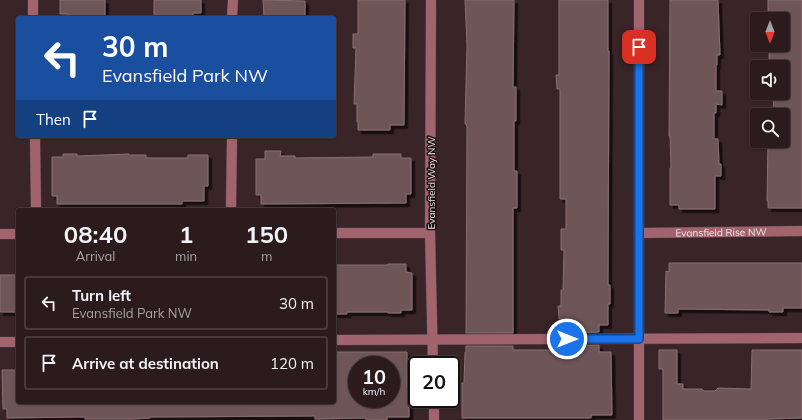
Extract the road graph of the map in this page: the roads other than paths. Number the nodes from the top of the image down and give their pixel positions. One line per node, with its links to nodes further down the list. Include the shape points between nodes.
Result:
1 (33, 0): 5 (street)
2 (233, 0): 6 (street)
3 (431, 0): 13 (street, Evansfield Way NW)
4 (639, 0): 14 (street)
5 (33, 16)
6 (232, 16)
7 (35, 138): 9 (street)
8 (232, 138): 10 (street)
9 (36, 208)
10 (231, 208)
11 (802, 231): 14 (street, Evansfield Rise NW)
12 (336, 233): 13 (street)
13 (430, 233): 18 (street, Evansfield Way NW)
14 (639, 233): 19 (street)
15 (0, 234): 16 (street)
16 (16, 234)
17 (802, 338): 19 (street)
18 (433, 339): 19 (street); 20 (street); 23 (street, Evansfield Way NW)
19 (639, 339): 26 (street)
20 (336, 340)
21 (0, 342): 22 (street)
22 (16, 342)
23 (433, 356)
24 (434, 408): 25 (street)
25 (434, 420)
26 (639, 420)

